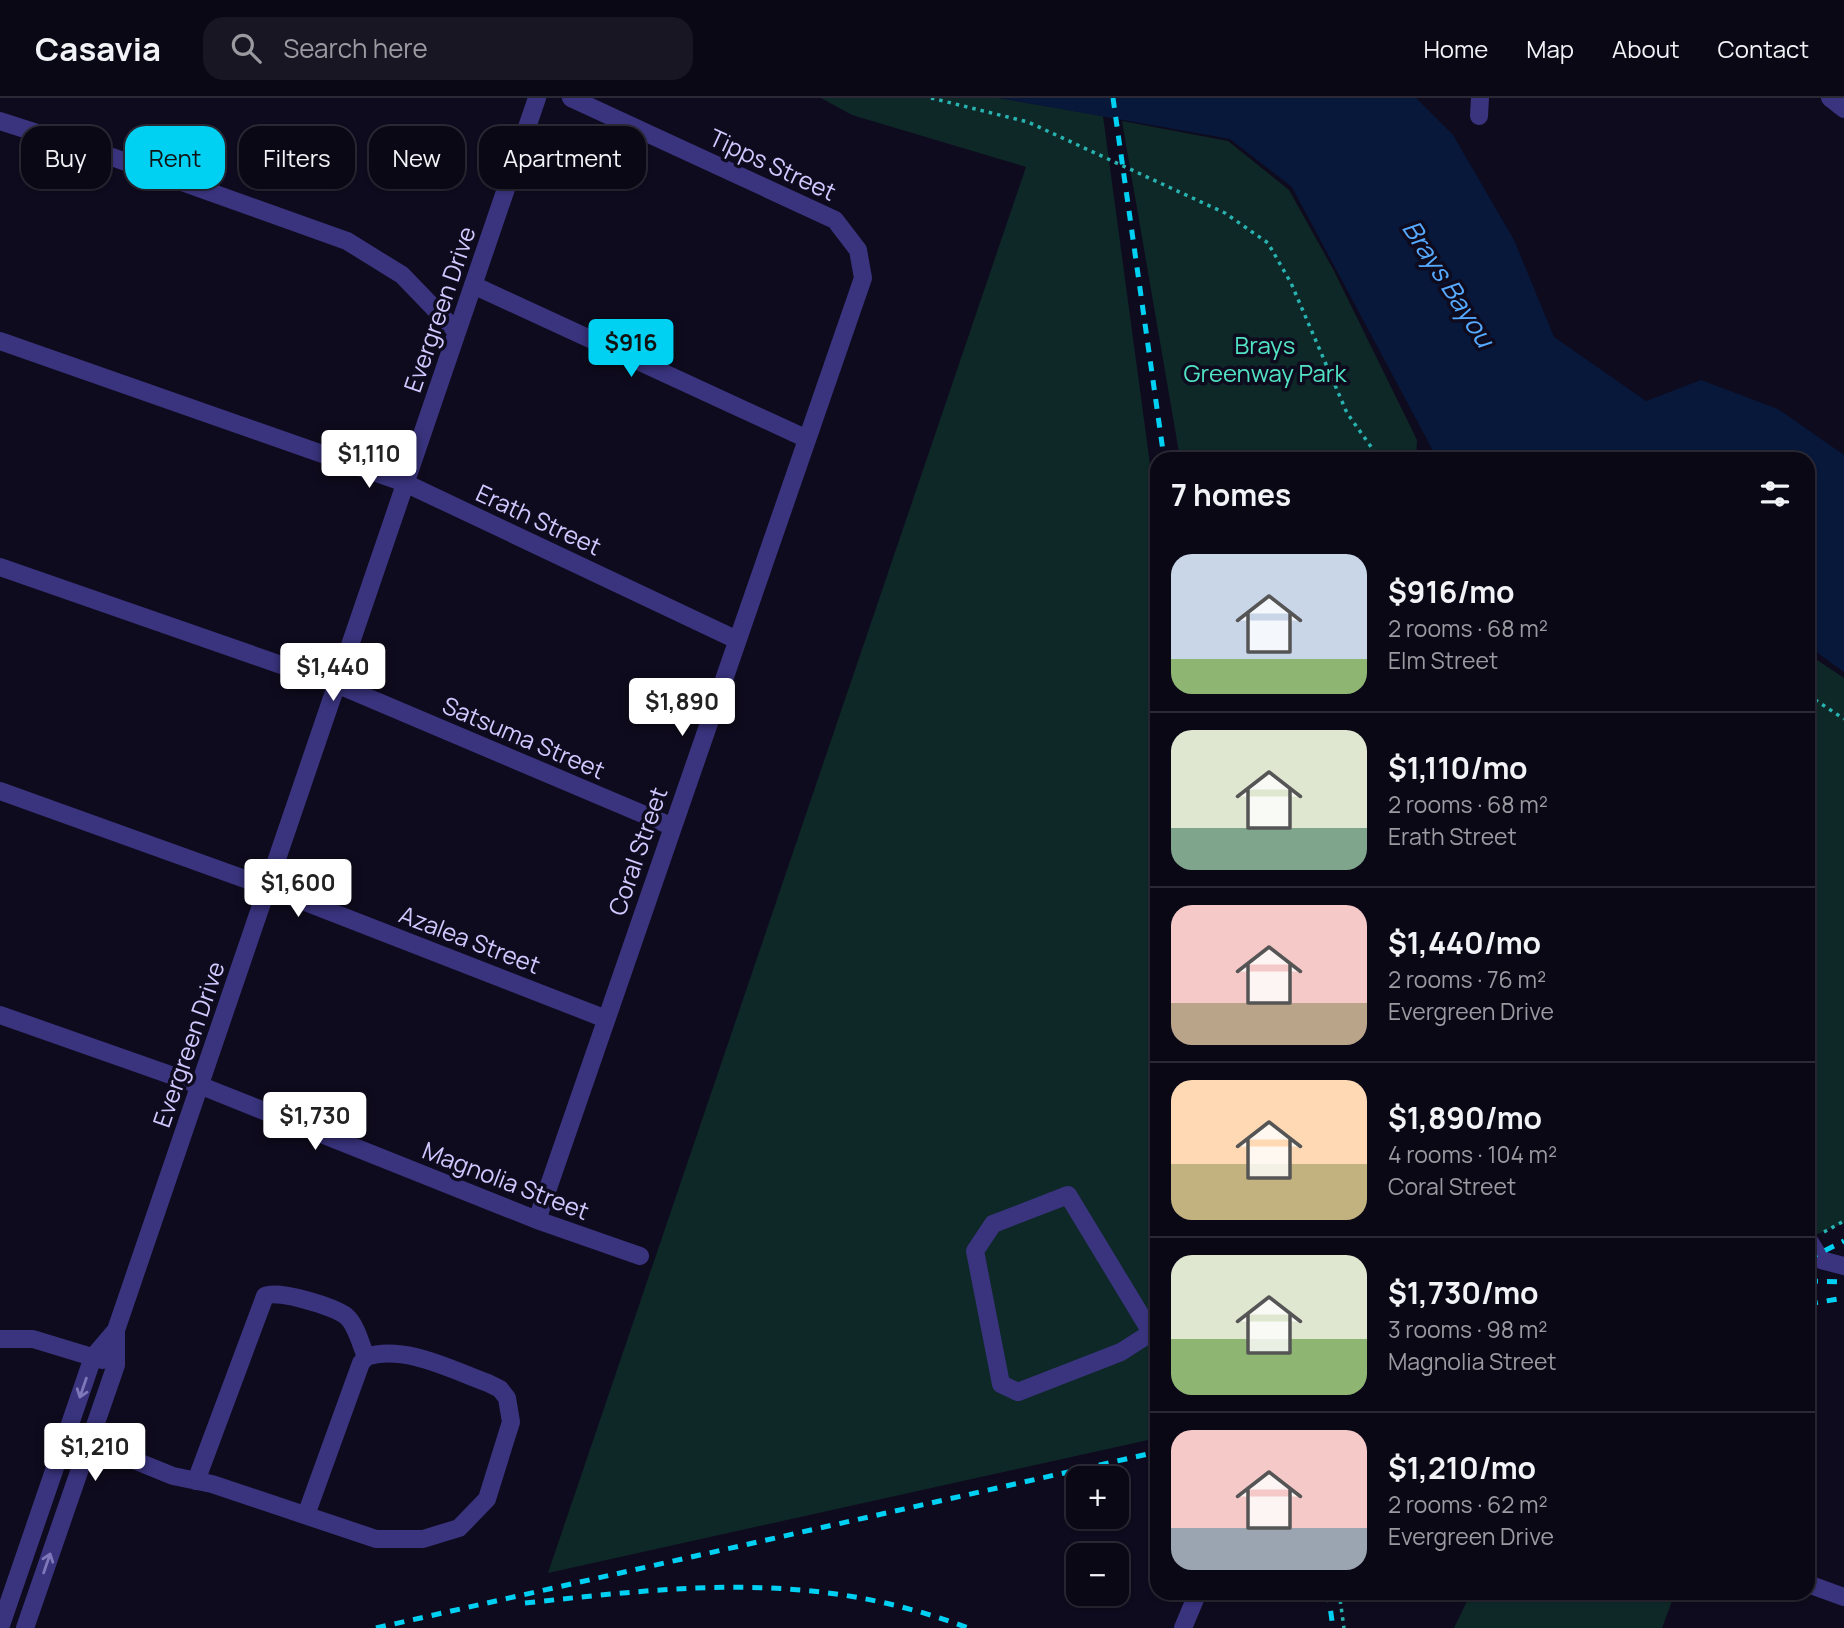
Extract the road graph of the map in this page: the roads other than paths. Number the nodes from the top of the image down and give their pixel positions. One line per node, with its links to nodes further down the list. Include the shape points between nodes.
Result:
1 (537, 98): 9 (street, Evergreen Drive)
2 (571, 98): 8 (street, Tipps Street, via 835,220)
3 (1480, 98): 6 (street)
4 (1830, 98): 5 (street)
5 (1844, 109)
6 (1479, 117)
7 (0, 121): 10 (street, via 347,241 402,275)
8 (860, 259): 12 (street, Coral Street, via 863,278)
9 (473, 285): 10 (street, Evergreen Drive); 12 (street)
10 (457, 332): 13 (street, Evergreen Drive)
11 (0, 341): 13 (street, Erath Street)
12 (806, 438): 15 (street, Coral Street)
13 (405, 483): 15 (street, Erath Street); 16 (street, Evergreen Drive)
14 (0, 567): 16 (street, Satsuma Street)
15 (737, 640): 18 (street, Coral Street)
16 (336, 684): 18 (street, Satsuma Street); 19 (street, Evergreen Drive)
17 (0, 792): 19 (street, Azalea Street)
18 (671, 826): 21 (street, Coral Street)
19 (267, 887): 21 (street, Azalea Street); 22 (street, Evergreen Drive)
20 (0, 1015): 22 (street, Magnolia Street)
21 (606, 1019): 23 (street, Coral Street)
22 (199, 1085): 23 (street, Magnolia Street); 27 (street, Evergreen Drive)
23 (537, 1220): 25 (street, Magnolia Street)
24 (1815, 1251): 26 (street, via 1821,1261)
25 (640, 1256)
26 (1844, 1266)
27 (116, 1330): 31 (street, Evergreen Drive); 33 (street, Evergreen Drive)
28 (1150, 1333): 30 (street, via 1068,1195 993,1224 975,1251 1001,1384 1018,1392)
29 (0, 1339): 31 (street, via 33,1339)
30 (1150, 1339)
31 (93, 1357): 33 (street); 34 (street, Evergreen Drive, one-way to 34)
32 (366, 1357): 36 (street, via 344,1315 284,1294 265,1296); 37 (street); 37 (street, via 410,1356 500,1389 507,1398 511,1422 487,1500 459,1528 423,1539 376,1539)
33 (116, 1365): 35 (street, Evergreen Drive)
34 (67, 1433): 35 (street); 41 (street, Evergreen Drive)
35 (89, 1442): 36 (street); 42 (street, Evergreen Drive, one-way to 35)
36 (196, 1481): 37 (street)
37 (306, 1515)
38 (1815, 1587): 39 (street)
39 (1844, 1597)
40 (1195, 1600): 43 (street)
41 (0, 1627)
42 (25, 1628)
43 (1183, 1628)

